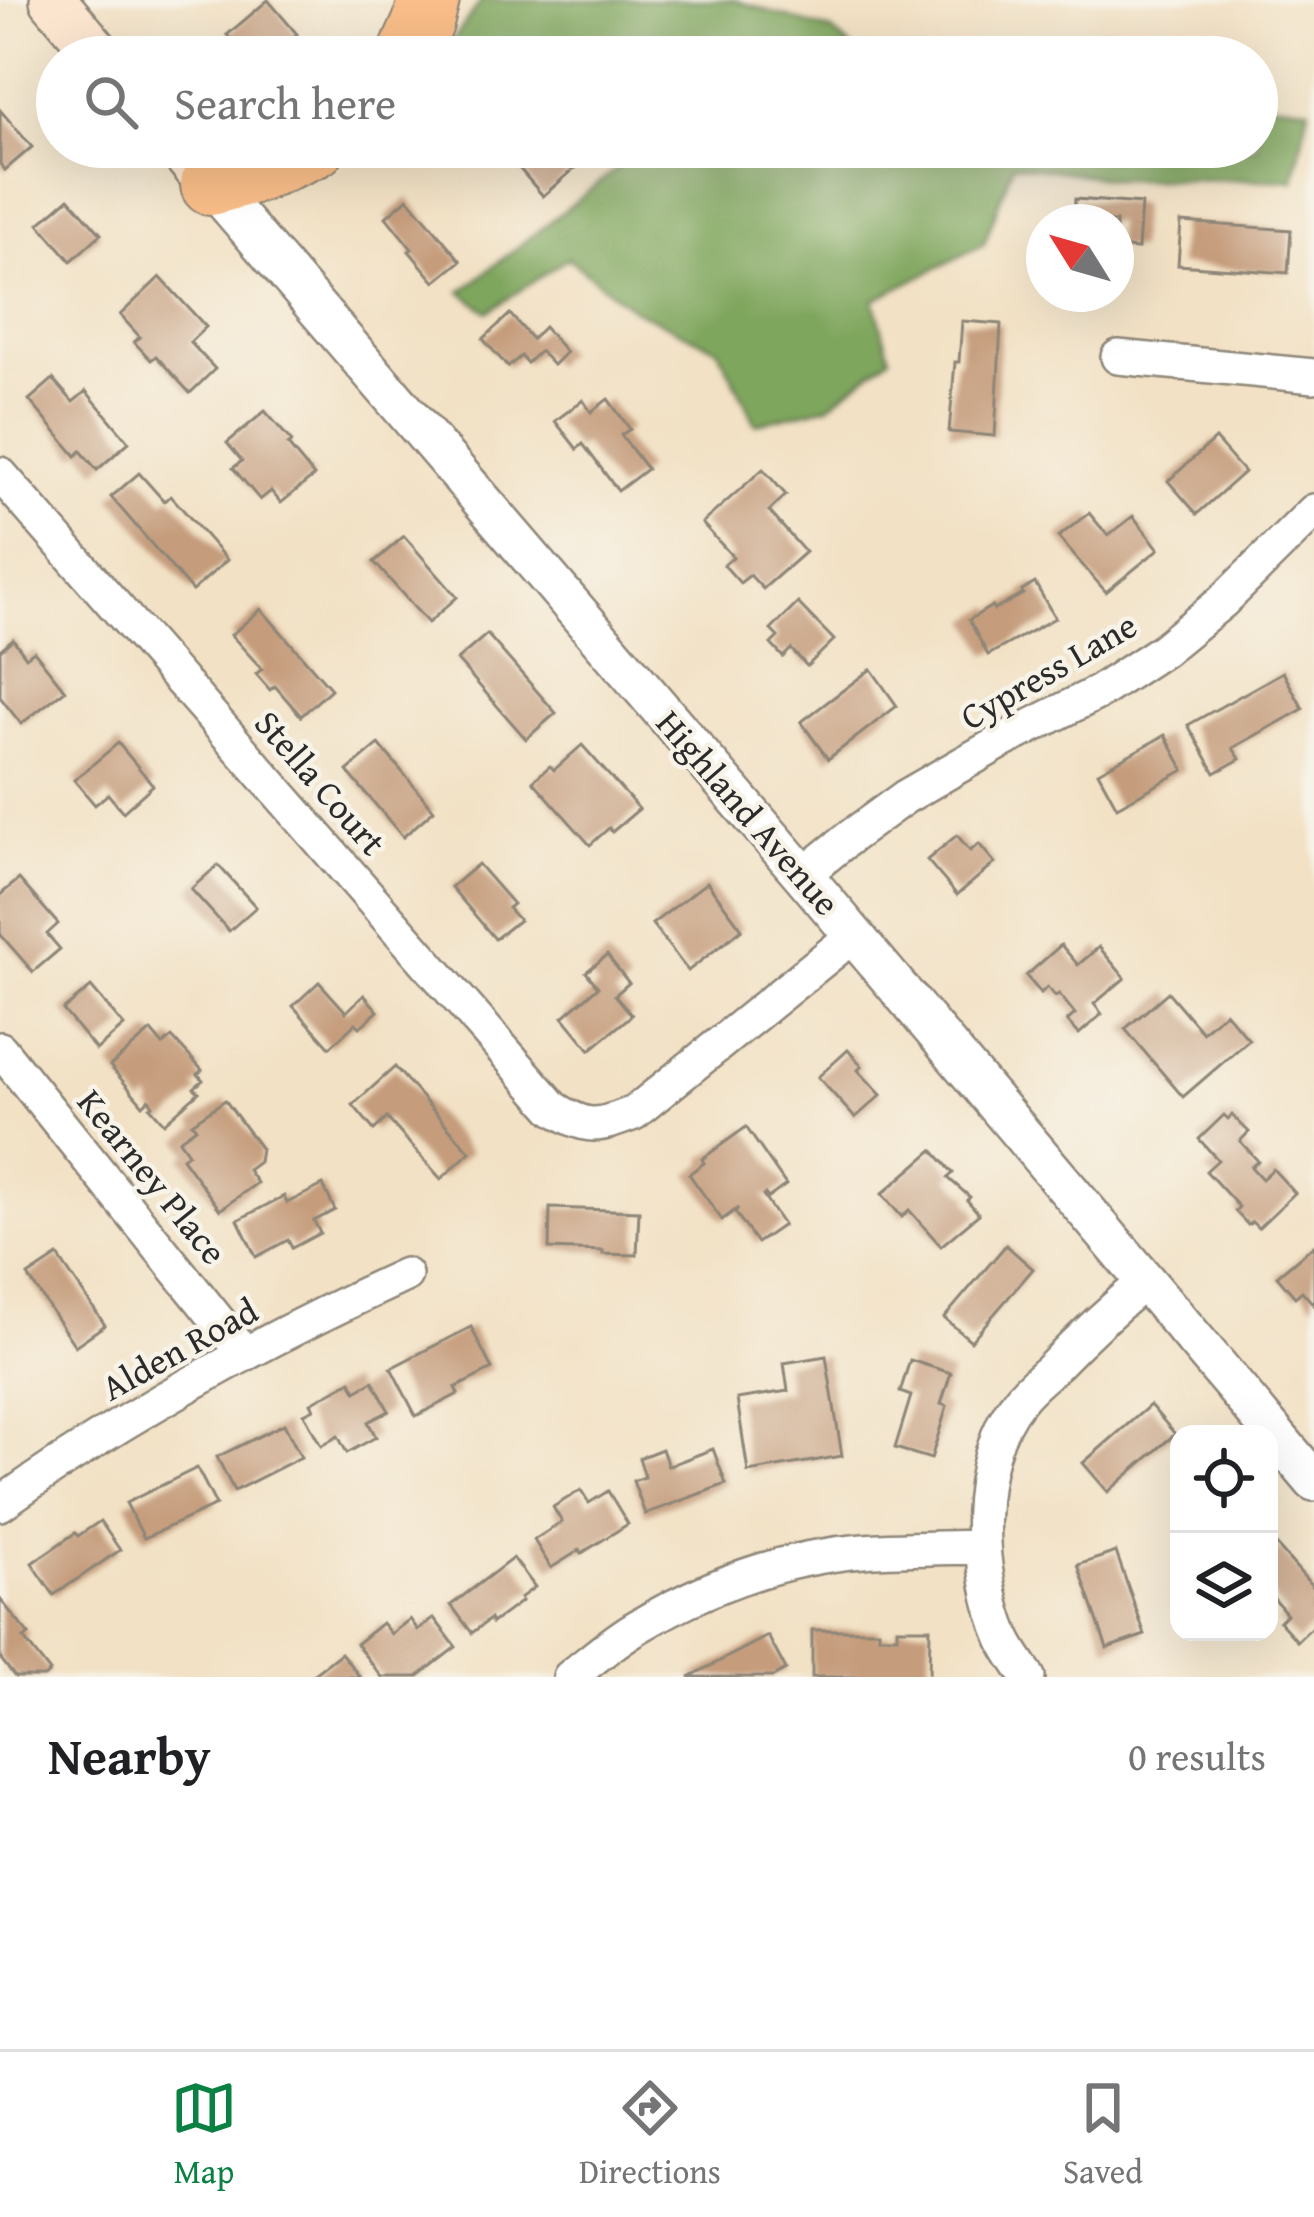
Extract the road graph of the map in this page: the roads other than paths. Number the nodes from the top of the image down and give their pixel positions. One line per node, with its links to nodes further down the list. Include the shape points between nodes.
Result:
1 (52, 0): 3 (main road)
2 (429, 0): 4 (highway)
3 (83, 36)
4 (417, 36)
5 (197, 168): 12 (street, Highland Avenue)
6 (216, 168): 7 (highway)
7 (266, 168)
8 (1118, 357): 9 (street)
9 (1314, 376)
10 (0, 475): 13 (street, Stella Court, via 554,1108 574,1120 598,1127 634,1114)
11 (1314, 511): 12 (street, Cypress Lane, via 1163,650 905,797)
12 (803, 875): 13 (street, Highland Avenue)
13 (854, 935): 16 (street, Highland Avenue)
14 (0, 1049): 17 (street, Kearney Place)
15 (405, 1275): 17 (street, Alden Road)
16 (1146, 1281): 18 (street, Highland Avenue); 20 (street, via 1017,1402 986,1483)
17 (244, 1353): 19 (street, Alden Road)
18 (1314, 1481)
19 (0, 1504)
20 (983, 1547): 21 (street, via 860,1551 750,1574 632,1629); 22 (street, via 1005,1642)
21 (571, 1677)
22 (1028, 1677)

